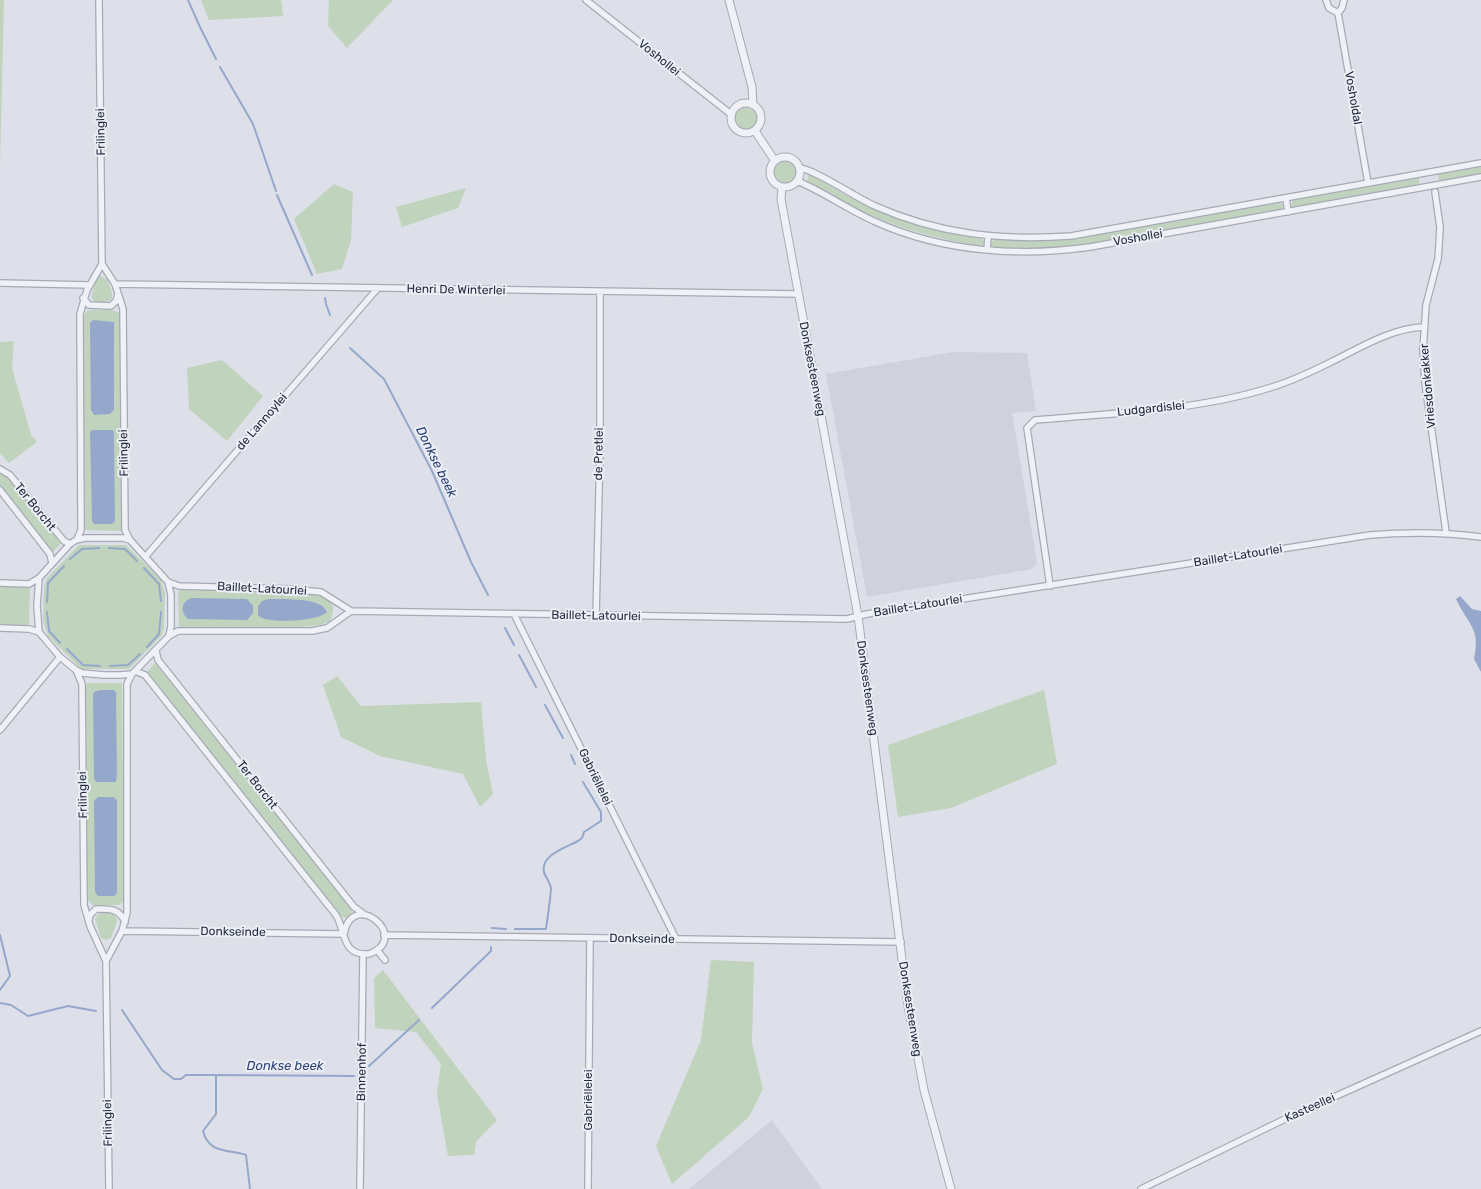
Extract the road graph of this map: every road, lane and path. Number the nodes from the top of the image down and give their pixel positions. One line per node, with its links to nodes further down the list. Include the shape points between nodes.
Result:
1 (99, 0): 22 (street, Frilinglei)
2 (586, 0): 8 (street, Voshollei)
3 (729, 0): 7 (street, via 752,87)
4 (1326, 0): 6 (street, via 1330,8)
5 (1344, 0): 6 (street)
6 (1338, 13): 15 (street, Vosholdal)
7 (753, 105): 8 (street, via 738,106); 9 (street, via 761,116)
8 (732, 115): 9 (street, via 732,123 736,130 747,133)
9 (755, 131): 10 (street)
10 (775, 161): 12 (street, via 788,158 795,161); 16 (street, via 771,167 771,178)
11 (1481, 163): 15 (street, Voshollei)
12 (799, 168): 14 (street, via 799,178); 20 (street, Voshollei, via 809,170 849,193 897,215 935,227)
13 (1481, 177): 19 (street, Voshollei)
14 (795, 183): 16 (street); 21 (street, Voshollei, via 802,183 840,205 896,230 943,244)
15 (1368, 183): 18 (street, Voshollei)
16 (782, 187): 29 (street, Donksesteenweg, via 781,199)
17 (1435, 192): 31 (street, Vriesdonkakker, via 1440,227 1439,252)
18 (1286, 198): 19 (street); 20 (street, Voshollei, via 1071,236)
19 (1288, 212): 21 (street, Voshollei, via 1070,250)
20 (988, 237): 21 (street)
21 (987, 250)
22 (102, 264): 24 (street, Frilinglei); 25 (street)
23 (0, 283): 25 (street)
24 (114, 284): 26 (street, Henri De Winterlei); 28 (street, Frilinglei)
25 (89, 285): 30 (street)
26 (378, 288): 27 (street, Henri De Winterlei); 39 (street, de Lannoylei)
27 (600, 292): 29 (street, Henri De Winterlei); 47 (street, de Pretlei)
28 (118, 294): 30 (street, via 111,306 89,305); 37 (street, Frilinglei, via 123,309 125,530)
29 (798, 294): 48 (street, Donksesteenweg)
30 (83, 298): 36 (street, via 80,314 81,530)
31 (1424, 327): 34 (street, Vriesdonkakker, via 1425,383); 44 (street, Ludgardislei, via 1411,327 1384,337 1271,388 1236,398 1034,420 1027,428)
32 (0, 469): 38 (street, Ter Borcht, via 10,475 64,542)
33 (0, 490): 40 (street, Ter Borcht, via 50,554)
34 (1446, 532): 35 (street, Baillet-Latourlei); 44 (street, Baillet-Latourlei, via 1370,535)
35 (1481, 537)
36 (76, 540): 37 (street); 38 (street)
37 (130, 540): 39 (street, Frilinglei)
38 (70, 544): 40 (street)
39 (146, 556): 42 (street, Frilinglei)
40 (52, 563): 41 (street)
41 (39, 578): 43 (street, via 29,584); 50 (street)
42 (168, 582): 45 (street, Baillet-Latourlei, via 179,586 321,592); 51 (street, Frilinglei, via 172,609)
43 (0, 583)
44 (1050, 586): 48 (street, Baillet-Latourlei)
45 (351, 611): 46 (street, Baillet-Latourlei); 51 (street, via 327,628 316,631 178,631)
46 (514, 614): 47 (street, Baillet-Latourlei); 64 (street, Gabriëllelei)
47 (596, 616): 48 (street, Baillet-Latourlei, via 847,619)
48 (858, 616): 65 (street, Donksesteenweg)
49 (0, 628): 50 (street)
50 (39, 632): 53 (street)
51 (168, 636): 52 (street)
52 (156, 651): 55 (street); 57 (street, Ter Borcht, via 158,660 354,907)
53 (60, 658): 54 (street); 56 (street)
54 (76, 670): 55 (street, via 104,675); 58 (street, Frilinglei, via 82,684 84,905)
55 (133, 672): 59 (street, Frilinglei, via 127,684 128,902); 61 (street, Ter Borcht, via 145,674 340,920)
56 (0, 730)
57 (365, 915): 61 (street, via 358,915 349,922); 62 (street, via 373,917 381,924)
58 (88, 921): 59 (street, via 96,909 114,909 119,912); 69 (street, Frilinglei)
59 (125, 923): 60 (street, Frilinglei)
60 (122, 931): 61 (street, Donkseinde); 69 (street, Frilinglei)
61 (344, 934): 67 (street, via 348,947)
62 (384, 935): 63 (street, Donkseinde); 66 (street)
63 (590, 938): 64 (street, Donkseinde); 73 (street, Gabriëllelei)
64 (676, 939): 65 (street, Donkseinde)
65 (901, 942): 74 (street, Donksesteenweg, via 908,1006 924,1090)
66 (377, 950): 67 (street); 68 (street)
67 (363, 954): 72 (street, Binnenhof)
68 (385, 960)
69 (106, 961): 71 (street, Frilinglei)
70 (1481, 1031): 75 (street, Kasteellei, via 1285,1119)
71 (109, 1189)
72 (360, 1189)
73 (588, 1189)
74 (950, 1189)
75 (1141, 1189)

